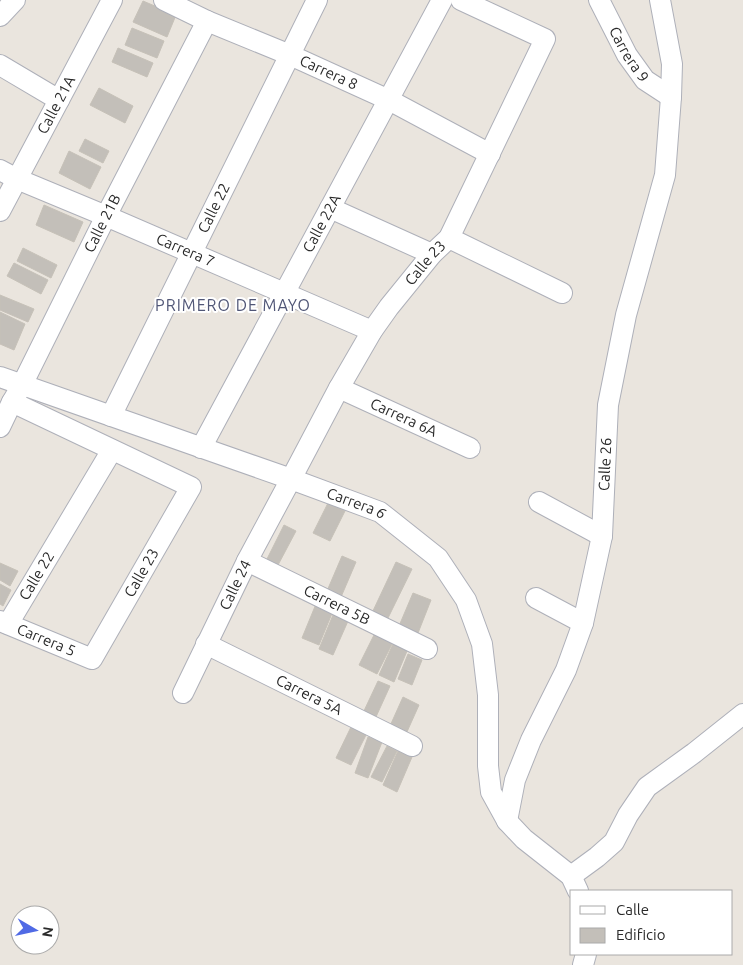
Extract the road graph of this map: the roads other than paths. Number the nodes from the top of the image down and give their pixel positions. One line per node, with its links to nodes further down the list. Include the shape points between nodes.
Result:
1 (15, 0): 9 (street)
2 (112, 0): 14 (street, Calle 21A)
3 (164, 0): 10 (street, Carrera 8)
4 (317, 0): 11 (street, Calle 22)
5 (461, 0): 16 (street, Calle 23, via 545,39)
6 (599, 0): 13 (street, Carrera 9, via 627,55 645,80)
7 (660, 0): 13 (street, Calle 26, via 672,64)
8 (435, 2): 15 (street, Calle 22A)
9 (0, 16)
10 (207, 21): 11 (street, Carrera 8); 20 (street, Calle 21B)
11 (290, 55): 15 (street, Carrera 8); 22 (street, Calle 22)
12 (0, 65): 14 (street)
13 (671, 97): 37 (street, Calle 26, via 666,175 626,315 608,405)
14 (59, 100): 17 (street, Calle 21A)
15 (389, 100): 16 (street, Carrera 8); 18 (street, Calle 22A)
16 (490, 154): 21 (street, Calle 23)
17 (8, 175): 19 (street, Calle 21A); 20 (street, Carrera 7)
18 (330, 208): 23 (street); 24 (street, Calle 22A)
19 (0, 211)
20 (106, 216): 22 (street, Carrera 7); 29 (street, Calle 21B)
21 (449, 238): 23 (street, Calle 23); 25 (street)
22 (192, 253): 24 (street, Carrera 7); 30 (street, Calle 22)
23 (432, 254): 26 (street, Calle 23)
24 (284, 292): 26 (street, Carrera 7); 32 (street, Calle 22A)
25 (562, 293)
26 (372, 331): 28 (street, Calle 23)
27 (0, 377): 29 (street, Carrera 6)
28 (339, 388): 33 (street, Carrera 6A); 35 (street, Calle 23)
29 (17, 393): 30 (street, Carrera 6); 31 (street, Calle 21B); 34 (street)
30 (112, 416): 32 (street, Carrera 6)
31 (0, 427)
32 (201, 448): 35 (street, Carrera 6)
33 (470, 448)
34 (112, 450): 40 (street, Calle 22); 44 (street, Calle 23, via 191,487)
35 (292, 479): 38 (street, Calle 24); 48 (street, Carrera 6, via 380,512 438,558 466,600 482,644 488,695 491,792)
36 (539, 502): 37 (street)
37 (602, 536): 41 (street, Calle 26)
38 (246, 561): 42 (street, Calle 24); 43 (street, Carrera 5B)
39 (536, 598): 41 (street)
40 (4, 623): 44 (street, Carrera 5)
41 (583, 623): 48 (street, Calle 26, via 566,670 515,780)
42 (206, 644): 45 (street, Calle 24); 47 (street, Carrera 5A)
43 (426, 649)
44 (92, 659)
45 (183, 693)
46 (743, 714): 49 (street, via 647,787 614,842)
47 (412, 746)
48 (507, 821): 49 (street, Carrera 6)
49 (575, 884)

